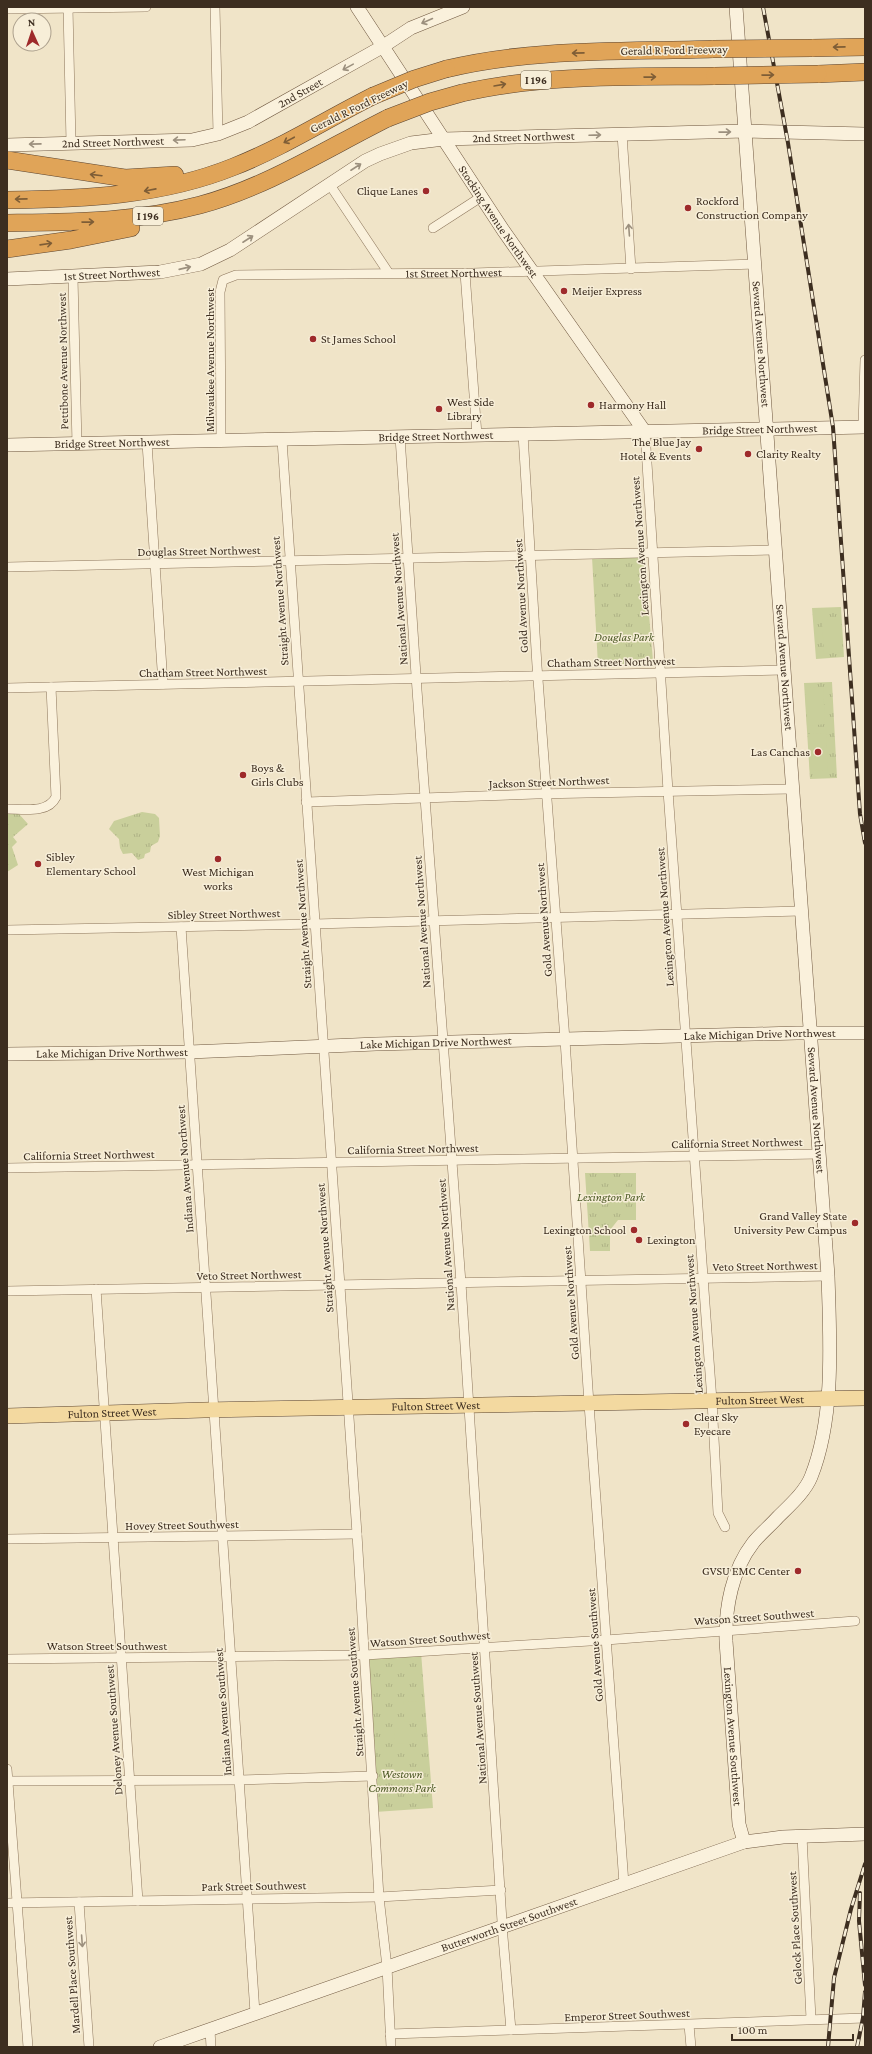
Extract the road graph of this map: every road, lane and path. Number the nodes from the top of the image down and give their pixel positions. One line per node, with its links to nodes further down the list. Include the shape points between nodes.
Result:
1 (146, 7): 6 (street)
2 (215, 7): 12 (street)
3 (357, 7): 8 (street, Stocking Avenue Northwest)
4 (463, 7): 8 (street, one-way to 8, via 411,28)
5 (736, 7): 11 (street, Seward Avenue Northwest)
6 (68, 8): 7 (street); 16 (street)
7 (7, 9)
8 (382, 47): 12 (street, 2nd Street, one-way to 12, via 277,107); 15 (street, Stocking Avenue Northwest)
9 (865, 47): 18 (highway, Gerald R Ford Freeway / I 196, one-way to 18, bridge, via 528,55 485,60 414,79 373,96)
10 (865, 72): 20 (highway, Gerald R Ford Freeway / I 196, one-way to 10, bridge, via 388,118 430,102 506,84 542,80)
11 (745, 131): 13 (street, 2nd Street Northwest, one-way to 11); 14 (street, 2nd Street Northwest); 28 (street, Seward Avenue Northwest)
12 (218, 134): 16 (street, 2nd Street Northwest, one-way to 16, via 192,140)
13 (622, 134): 15 (street, 2nd Street Northwest, one-way to 13); 29 (street, one-way to 13)
14 (865, 134)
15 (444, 139): 21 (street, 2nd Street Northwest, one-way to 15, via 365,161 392,148); 22 (street, Stocking Avenue Northwest)
16 (71, 143): 17 (street, 2nd Street Northwest, one-way to 17)
17 (7, 145)
18 (267, 152): 19 (highway, one-way to 19, via 194,171 153,178 125,178); 23 (highway, Gerald R Ford Freeway / I 196, one-way to 23, via 202,178 140,192 94,197)
19 (7, 160)
20 (283, 173): 24 (highway, Gerald R Ford Freeway / I 196, one-way to 20, via 95,222 164,214 215,200); 26 (highway, one-way to 20, via 122,230 222,206 278,183)
21 (330, 185): 27 (street, 2nd Street Northwest, one-way to 21); 30 (street)
22 (481, 197): 25 (street); 31 (street, Stocking Avenue Northwest)
23 (7, 200)
24 (7, 223)
25 (433, 228)
26 (7, 249)
27 (214, 259): 33 (street, 1st Street Northwest, one-way to 27, via 175,271)
28 (756, 264): 29 (street, 1st Street Northwest); 38 (street, Seward Avenue Northwest)
29 (631, 269): 31 (street, 1st Street Northwest)
30 (388, 272): 32 (street, 1st Street Northwest); 35 (street, 1st Street Northwest, via 236,275)
31 (532, 272): 32 (street, 1st Street Northwest); 39 (street, Stocking Avenue Northwest)
32 (465, 273): 41 (street)
33 (73, 277): 34 (street, 1st Street Northwest); 46 (street, Pettibone Avenue Northwest)
34 (7, 279)
35 (224, 280): 44 (street, Milwaukee Avenue Northwest, via 220,292)
36 (865, 360): 37 (street)
37 (864, 427): 38 (street, Bridge Street Northwest)
38 (768, 428): 39 (street, Bridge Street Northwest); 48 (street, Seward Avenue Northwest)
39 (646, 432): 40 (street, Bridge Street Northwest); 49 (street, Lexington Avenue Northwest)
40 (522, 434): 41 (street, Bridge Street Northwest); 50 (street, Gold Avenue Northwest)
41 (477, 435): 42 (street, Bridge Street Northwest)
42 (400, 437): 43 (street, Bridge Street Northwest); 51 (street, National Avenue Northwest)
43 (282, 440): 44 (street, Bridge Street Northwest); 52 (street, Straight Avenue Northwest)
44 (221, 441): 45 (street, Bridge Street Northwest)
45 (147, 443): 46 (street, Bridge Street Northwest); 53 (street)
46 (77, 444): 47 (street, Bridge Street Northwest)
47 (7, 445)
48 (776, 550): 49 (street, Douglas Street Northwest); 55 (street, Seward Avenue Northwest)
49 (652, 554): 50 (street, Douglas Street Northwest); 56 (street, Lexington Avenue Northwest)
50 (530, 557): 51 (street, Douglas Street Northwest); 57 (street, Gold Avenue Northwest)
51 (409, 559): 52 (street, Douglas Street Northwest); 58 (street, National Avenue Northwest)
52 (290, 562): 53 (street, Douglas Street Northwest); 59 (street, Straight Avenue Northwest)
53 (156, 564): 54 (street, Douglas Street Northwest); 60 (street)
54 (7, 567)
55 (783, 670): 56 (street, Chatham Street Northwest); 63 (street, Seward Avenue Northwest)
56 (660, 672): 57 (street, Chatham Street Northwest); 64 (street, Lexington Avenue Northwest)
57 (538, 676): 58 (street, Chatham Street Northwest); 65 (street, Gold Avenue Northwest)
58 (416, 678): 59 (street, Chatham Street Northwest); 66 (street, National Avenue Northwest)
59 (298, 681): 60 (street, Chatham Street Northwest); 67 (street, Straight Avenue Northwest)
60 (163, 684): 61 (street, Chatham Street Northwest)
61 (51, 687): 62 (street, Chatham Street Northwest); 68 (street, via 56,797 50,806 36,809)
62 (7, 688)
63 (792, 788): 64 (street, Jackson Street Northwest); 69 (street, Seward Avenue Northwest)
64 (668, 791): 65 (street, Jackson Street Northwest); 70 (street, Lexington Avenue Northwest)
65 (547, 794): 66 (street, Jackson Street Northwest); 71 (street, Gold Avenue Northwest)
66 (425, 798): 67 (street, Jackson Street Northwest); 72 (street, National Avenue Northwest)
67 (306, 802): 73 (street, Straight Avenue Northwest)
68 (7, 809)
69 (801, 911): 70 (street, Sibley Street Northwest); 76 (street, Seward Avenue Northwest)
70 (678, 915): 71 (street, Sibley Street Northwest); 78 (street, Lexington Avenue Northwest)
71 (556, 918): 72 (street, Sibley Street Northwest); 79 (street, Gold Avenue Northwest)
72 (435, 921): 73 (street, Sibley Street Northwest); 80 (street, National Avenue Northwest)
73 (314, 924): 74 (street, Sibley Street Northwest); 81 (street, Straight Avenue Northwest)
74 (181, 927): 75 (street, Sibley Street Northwest); 82 (street, Indiana Avenue Northwest)
75 (7, 930)
76 (810, 1033): 77 (street, Lake Michigan Drive Northwest); 78 (street, Lake Michigan Drive Northwest); 84 (street, Seward Avenue Northwest)
77 (865, 1033)
78 (686, 1037): 79 (street, Lake Michigan Drive Northwest); 85 (street, Lexington Avenue Northwest)
79 (565, 1040): 80 (street, Lake Michigan Drive Northwest); 86 (street, Gold Avenue Northwest)
80 (443, 1042): 81 (street, Lake Michigan Drive Northwest); 87 (street, National Avenue Northwest)
81 (323, 1046): 82 (street, Lake Michigan Drive Northwest); 88 (street, Straight Avenue Northwest)
82 (189, 1052): 83 (street, Lake Michigan Drive Northwest); 89 (street, Indiana Avenue Northwest)
83 (7, 1054)
84 (819, 1154): 85 (street, California Street Northwest); 91 (street, Seward Avenue Northwest)
85 (693, 1156): 86 (street, California Street Northwest); 92 (street, Lexington Avenue Northwest)
86 (573, 1158): 87 (street, California Street Northwest); 93 (street, Gold Avenue Northwest)
87 (452, 1160): 88 (street, California Street Northwest); 94 (street, National Avenue Northwest)
88 (331, 1162): 89 (street, California Street Northwest); 95 (street, Straight Avenue Northwest)
89 (198, 1165): 90 (street, California Street Northwest); 96 (street, Indiana Avenue Northwest)
90 (7, 1168)
91 (828, 1276): 92 (street, Veto Street Northwest); 100 (street, Seward Avenue Northwest, via 830,1342)
92 (703, 1279): 93 (street, Veto Street Northwest); 101 (street, Lexington Avenue Northwest)
93 (581, 1281): 94 (street, Veto Street Northwest); 102 (street, Gold Avenue Northwest)
94 (461, 1283): 95 (street, Veto Street Northwest); 103 (street, National Avenue Northwest)
95 (340, 1285): 96 (street, Veto Street Northwest); 104 (street, Straight Avenue Northwest)
96 (206, 1287): 97 (street, Veto Street Northwest); 105 (street, Indiana Avenue Northwest)
97 (96, 1289): 98 (street, Veto Street Northwest); 106 (street, Deloney Avenue Southwest)
98 (7, 1291)
99 (865, 1398): 100 (main road, Fulton Street West)
100 (827, 1399): 101 (main road, Fulton Street West); 114 (street, Lexington Avenue Southwest, via 819,1452 810,1479 752,1544 738,1567)
101 (712, 1401): 102 (main road, Fulton Street West); 108 (street, via 718,1513)
102 (589, 1404): 103 (main road, Fulton Street West); 115 (street, Gold Avenue Southwest)
103 (468, 1406): 104 (main road, Fulton Street West); 116 (street, National Avenue Southwest)
104 (348, 1407): 105 (main road, Fulton Street West); 109 (street, Straight Avenue Southwest)
105 (214, 1410): 106 (main road, Fulton Street West); 110 (street, Indiana Avenue Southwest)
106 (104, 1413): 107 (main road, Fulton Street West); 111 (street, Deloney Avenue Southwest)
107 (7, 1416)
108 (725, 1527)
109 (357, 1534): 110 (street, Hovey Street Southwest); 117 (street, Straight Avenue Southwest)
110 (222, 1536): 111 (street, Hovey Street Southwest); 118 (street, Indiana Avenue Southwest)
111 (113, 1538): 112 (street, Hovey Street Southwest); 119 (street, Deloney Avenue Southwest)
112 (7, 1539)
113 (855, 1621): 114 (street, Watson Street Southwest)
114 (725, 1630): 115 (street, Watson Street Southwest); 128 (street, Lexington Avenue Southwest, via 739,1824)
115 (606, 1640): 116 (street, Watson Street Southwest); 129 (street, Gold Avenue Southwest)
116 (485, 1647): 117 (street, Watson Street Southwest); 130 (street, National Avenue Southwest)
117 (365, 1655): 118 (street, Watson Street Southwest); 122 (street, Straight Avenue Southwest)
118 (231, 1656): 119 (street, Watson Street Southwest); 124 (street, Indiana Avenue Southwest)
119 (121, 1657): 120 (street, Watson Street Southwest); 123 (street, Deloney Avenue Southwest)
120 (7, 1659)
121 (7, 1770): 125 (street)
122 (373, 1776): 124 (street); 131 (street, Straight Avenue Southwest)
123 (129, 1779): 124 (street); 125 (street); 133 (street, Deloney Avenue Southwest)
124 (240, 1780): 132 (street, Indiana Avenue Southwest)
125 (7, 1781): 135 (street)
126 (865, 1834): 127 (street, Butterworth Street Southwest)
127 (802, 1836): 128 (street, Butterworth Street Southwest); 140 (street, Gelock Place Southwest)
128 (744, 1842): 129 (street, Butterworth Street Southwest)
129 (624, 1884): 136 (street, Butterworth Street Southwest)
130 (501, 1890): 131 (street, Park Street Southwest); 136 (street, National Avenue Southwest)
131 (379, 1897): 132 (street, Park Street Southwest); 137 (street, Straight Avenue Southwest)
132 (248, 1898): 133 (street, Park Street Southwest); 138 (street, Indiana Avenue Southwest)
133 (138, 1900): 134 (street, Park Street Southwest)
134 (79, 1902): 135 (street, Park Street Southwest); 146 (street, Mardell Place Southwest, one-way to 146)
135 (12, 1903): 145 (street)
136 (503, 1927): 137 (street, Butterworth Street Southwest); 143 (street, National Avenue Southwest)
137 (387, 1967): 138 (street, Butterworth Street Southwest); 144 (street, Straight Avenue Southwest)
138 (255, 2013): 142 (street, Butterworth Street Southwest)
139 (865, 2018): 140 (street, Emperor Street Southwest)
140 (811, 2019): 141 (street, Emperor Street Southwest)
141 (689, 2025): 143 (street, Emperor Street Southwest); 150 (street)
142 (210, 2030): 147 (street, Butterworth Street Southwest); 148 (street)
143 (511, 2030): 144 (street, Emperor Street Southwest)
144 (390, 2034): 149 (street, Straight Avenue Southwest)
145 (28, 2047)
146 (89, 2047)
147 (160, 2047)
148 (211, 2047)
149 (391, 2047)
150 (691, 2047)

